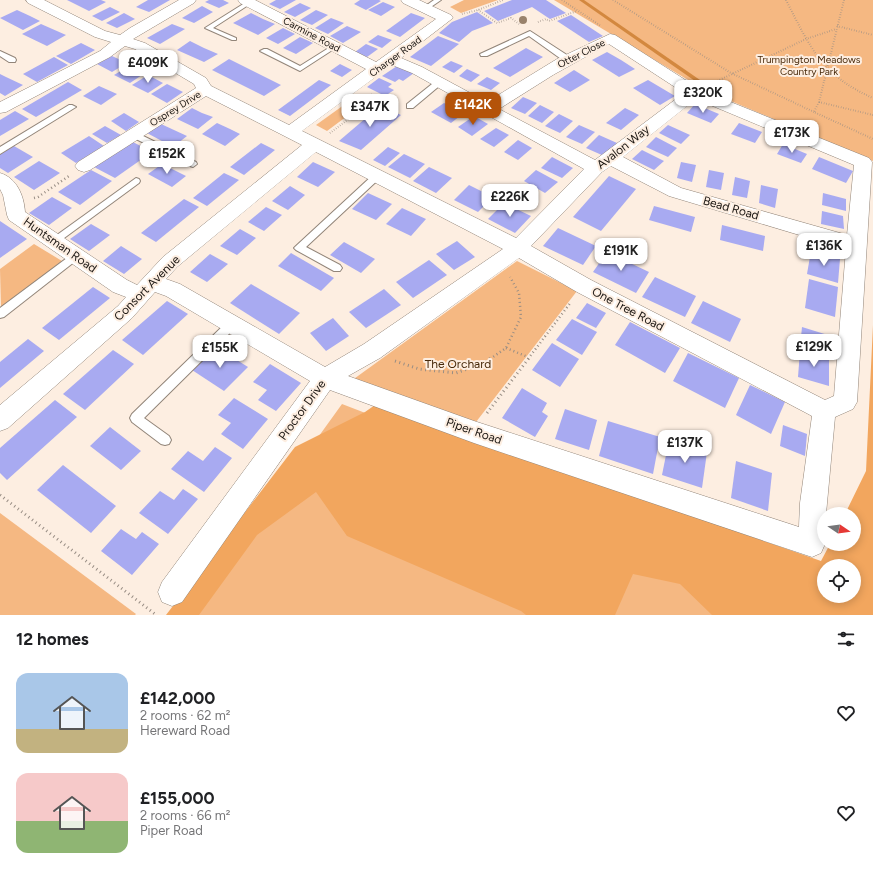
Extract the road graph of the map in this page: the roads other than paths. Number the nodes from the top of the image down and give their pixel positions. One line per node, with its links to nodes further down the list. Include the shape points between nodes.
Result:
1 (33, 0): 7 (street, Osprey Drive)
2 (189, 0): 7 (street, via 135,31)
3 (408, 0): 5 (street)
4 (248, 1): 6 (lane, via 208,28); 8 (street, Carmine Road)
5 (432, 4): 12 (street, Charger Road, via 446,18)
6 (234, 39)
7 (121, 42): 17 (street, Osprey Drive, via 140,46 200,81); 20 (street, via 104,54)
8 (335, 46): 9 (lane, via 300,69); 15 (street, Carmine Road)
9 (264, 51)
10 (0, 53): 14 (lane, via 10,58)
11 (484, 54): 13 (lane, via 530,33)
12 (392, 59): 15 (street, Charger Road); 16 (street, Bead Road)
13 (567, 59): 18 (street, Otter Close, via 610,38); 22 (street, Otter Close)
14 (0, 61)
15 (378, 69): 23 (street, Charger Road)
16 (440, 82): 19 (lane); 22 (street, Bead Road)
17 (205, 89): 23 (street, Osprey Drive); 24 (street, Osprey Drive)
18 (695, 93): 27 (street, Avalon Way); 34 (street, via 863,162)
19 (410, 106)
20 (1, 107)
21 (72, 107): 26 (lane)
22 (487, 109): 27 (street, Bead Road)
23 (290, 132): 25 (street, Osprey Drive)
24 (133, 134): 28 (lane); 29 (street, Osprey Drive)
25 (315, 144): 30 (street, One Tree Road); 38 (street, Consort Avenue, via 170,262)
26 (0, 151)
27 (603, 163): 34 (street, Bead Road, via 676,192); 35 (street, Avalon Way)
28 (193, 164)
29 (84, 166)
30 (377, 176): 35 (street, One Tree Road); 37 (lane, via 299,248)
31 (0, 179): 33 (street, Huntsman Road, via 9,186 16,201 16,215)
32 (136, 181): 33 (lane)
33 (53, 242): 36 (street, Huntsman Road)
34 (856, 245): 42 (street, via 845,402)
35 (510, 255): 41 (street, Proctor Drive, via 372,351); 42 (street, One Tree Road, via 584,286)
36 (75, 256): 38 (street, Huntsman Road, via 120,286); 39 (lane)
37 (337, 268)
38 (146, 289): 40 (street, Piper Road, via 173,290); 43 (street, Consort Avenue, via 125,312)
39 (0, 314)
40 (231, 325): 41 (street, Piper Road); 44 (lane, via 136,418)
41 (325, 378): 42 (street, Piper Road, via 474,432 812,544 813,503); 45 (street, Proctor Drive)
42 (824, 411)
43 (0, 420)
44 (166, 440)
45 (172, 592)

